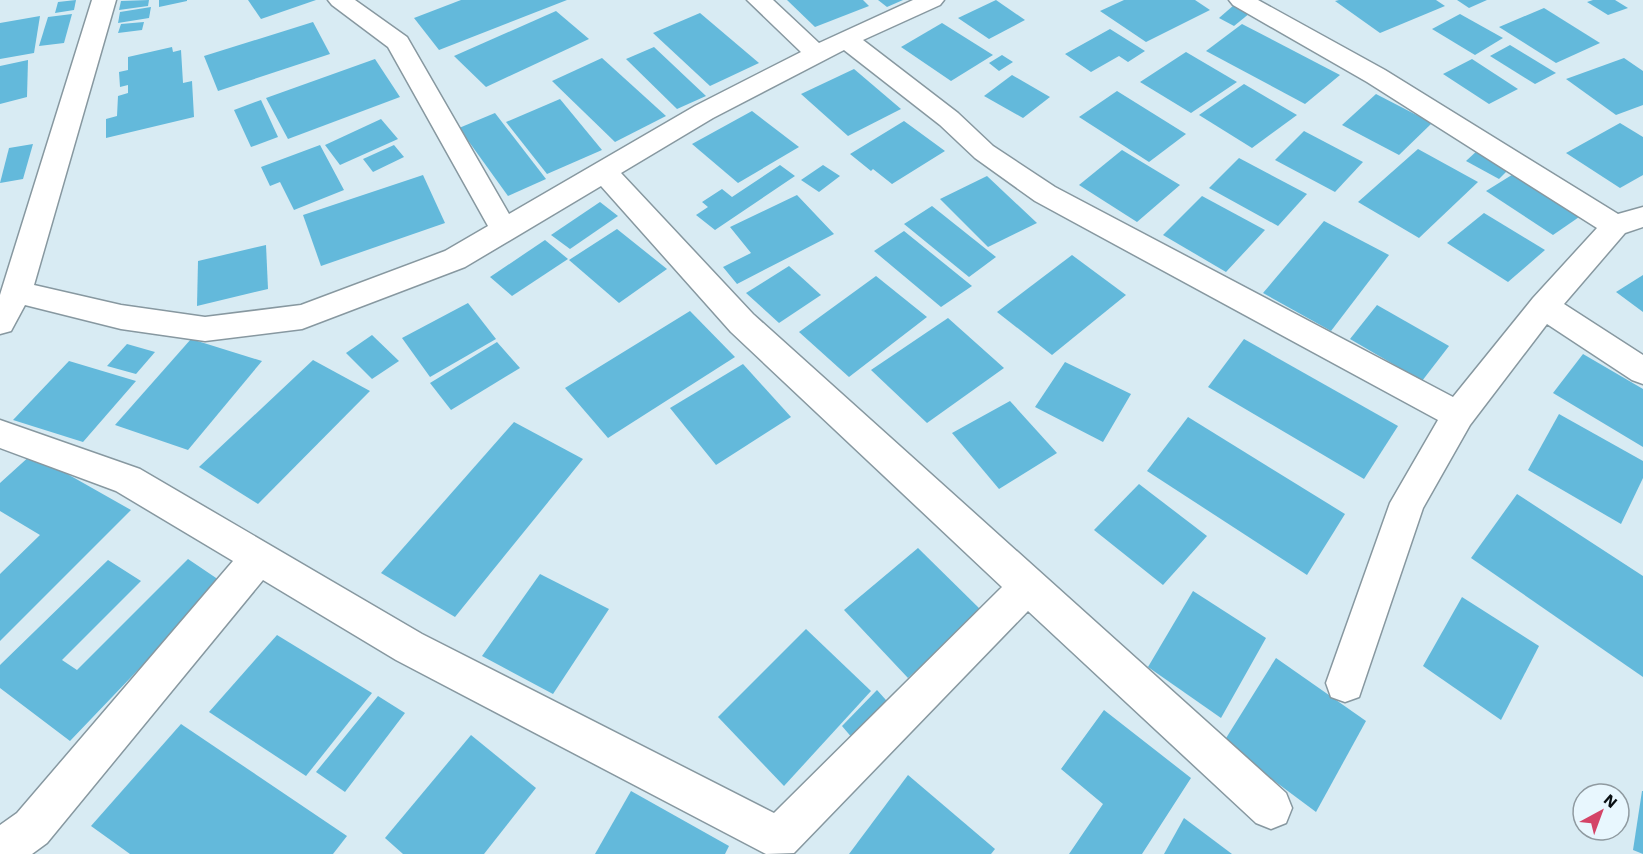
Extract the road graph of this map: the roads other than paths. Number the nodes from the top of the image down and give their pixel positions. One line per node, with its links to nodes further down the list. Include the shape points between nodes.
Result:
1 (104, 0): 11 (street)
2 (340, 0): 10 (street, via 398,42)
3 (759, 0): 7 (street)
4 (932, 0): 6 (street)
5 (1241, 0): 9 (street)
6 (846, 39): 7 (street); 15 (street, via 949,119 984,152 1045,195)
7 (817, 54): 8 (street, via 704,111)
8 (604, 172): 10 (street); 18 (street, via 742,322)
9 (1629, 221): 12 (street)
10 (504, 230): 11 (street, via 455,259 380,290 302,317 248,324 205,329 121,318)
11 (16, 292): 13 (street)
12 (1544, 306): 14 (street); 15 (street)
13 (0, 322)
14 (1643, 371)
15 (1458, 415): 19 (street, via 1407,503)
16 (0, 434): 17 (street, via 128,480)
17 (259, 557): 18 (street, via 409,647 779,838); 21 (street, via 32,828)
18 (1027, 587): 20 (street)
19 (1345, 683)
20 (1271, 808)
21 (1, 850)

